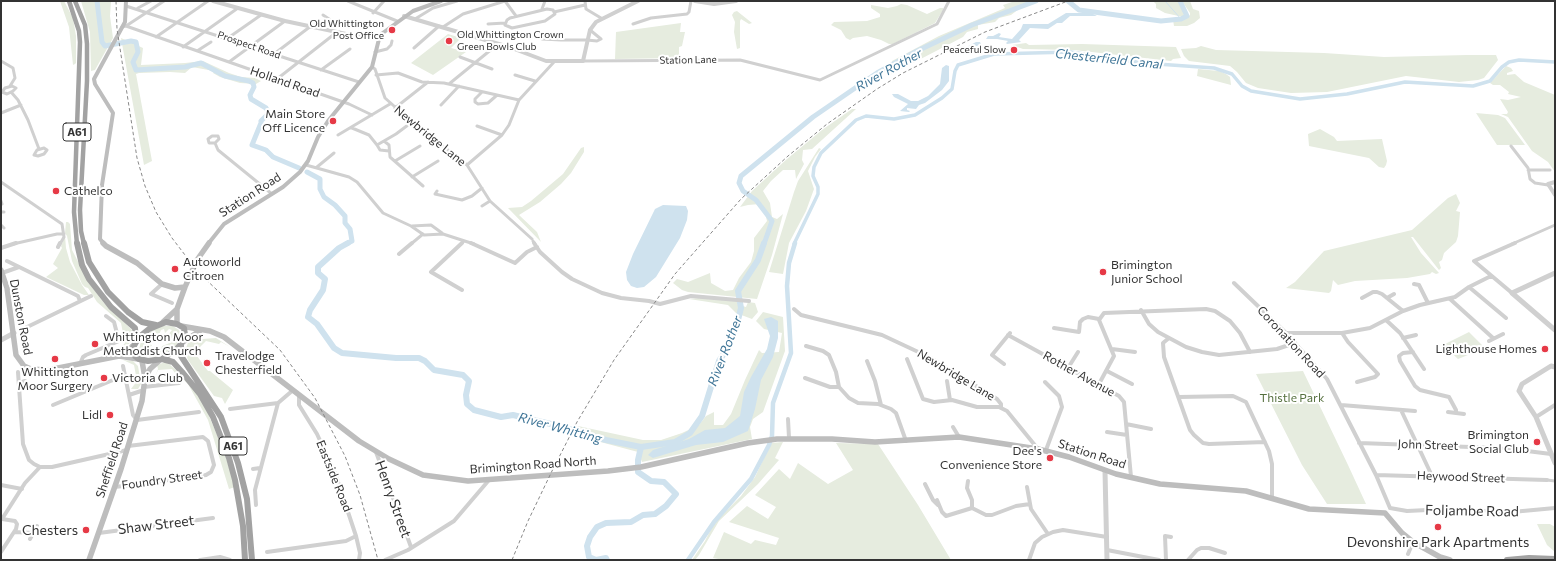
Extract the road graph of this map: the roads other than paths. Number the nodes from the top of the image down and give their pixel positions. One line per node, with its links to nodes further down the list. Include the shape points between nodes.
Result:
1 (69, 1): 185 (highway, A61, via 80,42 75,236 82,264 89,278 111,307 135,328)
2 (76, 1): 169 (highway, A61, via 85,25 87,44 81,231 89,262 108,292 142,322)
3 (126, 1): 22 (main road)
4 (151, 1): 23 (street)
5 (164, 1): 26 (street)
6 (208, 1): 37 (street)
7 (213, 1): 24 (street)
8 (348, 1): 28 (street)
9 (384, 1): 28 (street)
10 (441, 1): 20 (main road)
11 (456, 1): 34 (street, via 433,8)
12 (505, 1): 32 (street); 43 (street, via 463,14)
13 (545, 1): 25 (street)
14 (585, 1): 21 (street)
15 (638, 1): 33 (street)
16 (691, 1): 40 (street, via 687,14 650,18)
17 (695, 1): 18 (street, via 714,4)
18 (736, 1)
19 (949, 1): 65 (street, Station Lane, via 938,24 820,80 740,60)
20 (428, 3): 31 (main road)
21 (585, 5): 27 (street); 33 (street, via 592,14)
22 (126, 6): 23 (street, Prospect Road); 42 (main road)
23 (138, 8): 26 (street, Prospect Road)
24 (238, 8): 29 (street); 46 (street)
25 (542, 10): 27 (street, via 551,9); 32 (street)
26 (148, 12): 37 (street, Prospect Road); 42 (street)
27 (554, 12): 38 (street, via 552,17 529,25 512,28)
28 (373, 13): 36 (street)
29 (261, 15): 35 (street); 49 (street)
30 (323, 16): 44 (street, via 329,19)
31 (404, 16): 34 (street, Station Lane); 36 (main road)
32 (516, 16): 38 (street)
33 (601, 18): 45 (street)
34 (415, 19): 43 (street, Station Lane)
35 (285, 21): 41 (street); 56 (street)
36 (397, 21): 50 (main road)
37 (178, 22): 46 (street, Prospect Road); 48 (street)
38 (505, 23): 39 (street)
39 (488, 24)
40 (633, 24)
41 (311, 26): 44 (street); 62 (street)
42 (124, 27): 48 (street, Holland Road); 146 (main road, via 94,79 112,113 102,185 100,239 106,246 137,263)
43 (441, 27): 55 (street, Station Lane); 58 (street)
44 (319, 28): 47 (street)
45 (590, 30): 52 (street); 52 (street, via 601,39)
46 (205, 31): 49 (street, Prospect Road); 57 (street)
47 (337, 32): 50 (street); 67 (street)
48 (156, 37): 57 (street, Holland Road)
49 (228, 38): 56 (street, Prospect Road)
50 (379, 38): 61 (main road)
51 (561, 40): 51 (street, via 544,40 542,39 545,36 559,36); 52 (street)
52 (587, 40): 65 (street)
53 (392, 41): 61 (street, via 387,49)
54 (211, 42): 60 (street)
55 (498, 44): 68 (street, Station Lane); 69 (street)
56 (251, 46): 62 (street, Prospect Road); 66 (street)
57 (183, 47): 60 (street, Holland Road)
58 (414, 48)
59 (350, 49): 72 (street)
60 (198, 51): 66 (street, Holland Road)
61 (375, 52): 70 (main road)
62 (274, 54): 67 (street, Prospect Road)
63 (460, 57): 69 (street)
64 (1, 61): 80 (street, via 13,70 14,78)
65 (583, 61): 68 (street, Station Lane)
66 (229, 62): 75 (street, Holland Road)
67 (298, 62): 72 (street, Prospect Road); 75 (street)
68 (554, 62): 76 (street)
69 (474, 63): 71 (street); 79 (street)
70 (372, 67): 73 (street, Newbridge Lane); 77 (main road)
71 (492, 69)
72 (321, 70): 77 (street, Prospect Road)
73 (376, 74): 78 (street, via 398,73 414,80); 88 (street, Newbridge Lane)
74 (516, 75): 76 (street)
75 (277, 79): 87 (street, Holland Road)
76 (535, 81): 86 (street)
77 (359, 82): 87 (main road)
78 (428, 82): 79 (street); 91 (street)
79 (449, 84): 81 (street)
80 (10, 86): 82 (street); 83 (street, via 16,88)
81 (459, 86): 84 (street); 89 (street)
82 (2, 90): 83 (street, via 5,94)
83 (11, 92): 90 (street)
84 (481, 93): 85 (street); 85 (street, via 475,99 478,104 488,103)
85 (496, 96): 86 (street)
86 (519, 100): 98 (street, via 513,117)
87 (343, 102): 93 (street, Holland Road); 110 (main road, via 318,137)
88 (390, 104): 91 (street, Newbridge Lane); 93 (street)
89 (441, 105)
90 (21, 106): 92 (street); 104 (street)
91 (395, 108): 94 (street, Newbridge Lane)
92 (1, 113)
93 (372, 115): 96 (street)
94 (412, 122): 99 (street); 109 (street, Newbridge Lane)
95 (477, 126): 98 (street)
96 (352, 128): 97 (street); 101 (street, via 369,135)
97 (338, 135)
98 (502, 135): 109 (street)
99 (384, 141): 101 (street); 105 (street, via 389,145)
100 (215, 142): 121 (street, via 218,150)
101 (377, 145): 105 (street, via 380,150)
102 (420, 146): 107 (street)
103 (1511, 146): 112 (street)
104 (39, 149)
105 (389, 151): 107 (street, via 390,157)
106 (334, 153): 111 (street)
107 (395, 161): 114 (street)
108 (438, 161): 114 (street)
109 (467, 165): 119 (street, Newbridge Lane)
110 (306, 166): 111 (street); 121 (main road, Station Road)
111 (317, 167): 127 (street, via 343,174 358,182 383,213)
112 (1528, 170): 113 (street); 117 (street, via 1528,176 1532,181)
113 (1550, 170)
114 (412, 177): 118 (street)
115 (1, 182): 126 (street, via 52,216)
116 (1555, 182): 117 (street)
117 (1548, 185): 122 (street)
118 (423, 186)
119 (482, 188): 120 (street, via 462,200 435,194); 123 (street, Newbridge Lane)
120 (437, 192)
121 (272, 194): 148 (main road, Station Road, via 219,229 208,242)
122 (1555, 195)
123 (490, 200): 124 (street); 136 (street, Newbridge Lane)
124 (482, 206)
125 (1555, 225): 144 (street, via 1474,261)
126 (62, 226): 131 (street); 134 (street)
127 (411, 226): 128 (street); 130 (street)
128 (425, 226): 129 (street, via 431,225); 130 (street)
129 (435, 228): 132 (street); 133 (street)
130 (422, 233): 132 (street); 139 (street)
131 (64, 234): 134 (street); 138 (street)
132 (429, 234): 133 (street)
133 (443, 234): 135 (street)
134 (52, 235): 137 (street)
135 (464, 241): 136 (street, via 515,263); 150 (street, via 431,272)
136 (537, 246): 158 (street, Newbridge Lane, via 562,272 602,294 660,304 691,296)
137 (1, 248)
138 (58, 248)
139 (399, 254)
140 (7, 261): 141 (street)
141 (20, 267): 142 (street); 157 (street, via 78,296)
142 (1, 271): 176 (main road, Dunston Road, via 7,288)
143 (1555, 273): 151 (street)
144 (1491, 276): 149 (street); 151 (street)
145 (1234, 283): 177 (street, Coronation Road)
146 (162, 284): 148 (main road, via 175,288); 159 (street, via 151,294)
147 (1414, 284): 160 (street, via 1419,285)
148 (185, 287): 161 (main road, Station Road)
149 (1469, 287): 156 (street); 167 (street)
150 (462, 290)
151 (1512, 293): 174 (street)
152 (1394, 294): 155 (street)
153 (91, 296): 157 (street)
154 (1362, 298): 155 (street, via 1377,292)
155 (1387, 298): 164 (street)
156 (1450, 300): 160 (street); 179 (street, via 1491,339)
157 (80, 301): 172 (street)
158 (749, 301)
159 (172, 303)
160 (1428, 303): 164 (street)
161 (177, 309): 169 (main road, Station Road); 170 (main road, Station Road)
162 (794, 309): 232 (street, Newbridge Lane, via 801,315 882,335 929,357 997,399)
163 (1141, 310): 166 (street, via 1109,312); 182 (street, via 1149,324); 192 (street, via 1197,308 1215,311 1235,326)
164 (1403, 311): 168 (street)
165 (106, 316): 199 (street, via 114,322 119,343 86,355)
166 (1100, 318): 175 (street, via 1083,319); 189 (street, via 1100,324)
167 (1506, 318)
168 (1386, 320): 178 (street, via 1370,328); 183 (street)
169 (158, 324): 170 (highway, via 170,322); 185 (highway, via 143,333)
170 (179, 325): 173 (main road, Brimington Road North); 186 (highway, via 184,331)
171 (1054, 328): 175 (street)
172 (21, 330)
173 (202, 330): 186 (main road); 222 (main road, Brimington Road North, via 224,337)
174 (1555, 330)
175 (1079, 332): 181 (street)
176 (14, 333): 184 (street); 199 (main road, Dunston Road, via 16,355 20,362 31,369 48,370)
177 (1286, 333): 178 (street); 187 (street, Coronation Road)
178 (1342, 333): 215 (street, via 1378,374)
179 (1503, 334)
180 (1416, 335): 183 (street)
181 (1078, 337)
182 (1169, 338): 192 (street, via 1186,347 1219,355); 225 (street, via 1163,344 1163,350)
183 (1403, 338): 193 (street)
184 (1, 340)
185 (135, 343): 194 (main road, Dunston Road); 196 (highway, via 133,351)
186 (182, 343): 197 (highway); 314 (highway, A61, via 181,356 221,417 238,463 247,499)
187 (1295, 343): 192 (street, via 1278,349); 231 (street, Coronation Road, via 1327,379)
188 (806, 346): 220 (street, via 816,346 827,352 836,372)
189 (1112, 349): 191 (street); 205 (street, via 1114,356)
190 (1078, 352): 203 (street)
191 (1135, 352)
192 (1250, 352)
193 (1413, 352): 204 (street); 238 (street, via 1399,356 1414,386 1449,397)
194 (119, 356): 196 (main road, Dunston Road); 199 (main road, Dunston Road)
195 (907, 359): 226 (street, via 923,399 934,402)
196 (140, 360): 197 (highway); 209 (main road)
197 (161, 360): 209 (main road, via 150,369); 313 (highway, A61, via 173,362 182,372 200,394 213,418 235,480 243,526)
198 (867, 361): 229 (street)
199 (80, 364)
200 (1004, 364): 203 (street, Rother Avenue, via 992,355 1009,334)
201 (123, 366): 207 (street, Sheffield Road)
202 (1555, 367): 240 (street, via 1551,366 1519,388 1518,391)
203 (1068, 368): 218 (street, Rother Avenue)
204 (1424, 368)
205 (1107, 371): 218 (street); 219 (street)
206 (18, 372): 216 (street)
207 (125, 374): 223 (street, Sheffield Road); 228 (street)
208 (817, 376): 212 (street)
209 (145, 378): 221 (main road)
210 (805, 378): 212 (street)
211 (25, 381): 216 (street)
212 (814, 381): 220 (street, via 830,387)
213 (947, 381): 226 (street)
214 (1045, 382): 258 (street, via 1059,396 1062,407)
215 (1357, 382)
216 (18, 383): 263 (street, via 24,450 29,460)
217 (179, 383): 221 (street)
218 (1099, 384): 243 (street, Rother Avenue, via 1124,402)
219 (1132, 384)
220 (839, 387): 229 (street, via 845,395 858,403)
221 (144, 388): 223 (street); 242 (main road)
222 (292, 391): 224 (main road, Brimington Road North); 227 (street)
223 (129, 395): 242 (street, Sheffield Road, via 133,415)
224 (299, 396): 259 (main road, Brimington Road North); 297 (street, Eastside Road, via 299,405 317,434 335,473)
225 (1179, 397): 251 (street, via 1224,395 1240,398 1250,408); 251 (street, via 1190,430 1203,443)
226 (950, 400): 232 (street, via 976,407)
227 (278, 403): 233 (street); 264 (street)
228 (53, 405)
229 (881, 405): 250 (street, via 891,408 896,413)
230 (1555, 405): 240 (street)
231 (1341, 406): 234 (street); 252 (street, Coronation Road)
232 (1000, 407): 256 (street, Newbridge Lane, via 1007,411)
233 (230, 409)
234 (1400, 410): 235 (street); 253 (street)
235 (1415, 411)
236 (199, 412): 242 (street)
237 (1448, 412): 238 (street)
238 (1456, 413): 239 (street)
239 (1464, 414)
240 (1536, 416): 261 (street)
241 (788, 419): 248 (street)
242 (137, 420): 254 (main road, Sheffield Road)
243 (1126, 424): 245 (street); 247 (street, Rother Avenue)
244 (953, 427): 249 (street)
245 (1151, 429)
246 (1107, 432): 247 (street)
247 (1127, 435): 269 (street, Rother Avenue)
248 (789, 438): 250 (main road, Station Road); 260 (main road, Station Road)
249 (959, 438): 250 (main road, Station Road); 256 (main road, Station Road)
250 (906, 441)
251 (1265, 442): 279 (street, via 1272,464)
252 (1359, 443): 253 (street, John Street); 267 (street, Coronation Road)
253 (1418, 445): 255 (street, John Street); 268 (street)
254 (128, 448): 263 (street, via 52,467); 276 (main road, Sheffield Road); 276 (street, Foundry Street, via 203,437 208,441 214,465 209,474)
255 (1498, 448): 257 (street)
256 (1038, 449): 258 (main road, Station Road)
257 (1511, 449): 261 (street)
258 (1046, 450): 266 (main road, Station Road)
259 (376, 451): 270 (main road, Brimington Road North, via 423,475 468,481); 302 (street, Henry Street)
260 (717, 451): 270 (main road, Brimington Road North, via 629,469)
261 (1552, 452): 262 (street)
262 (1555, 463)
263 (40, 467): 278 (street)
264 (260, 468): 265 (street); 282 (street, via 254,490)
265 (253, 469)
266 (1105, 471): 269 (main road, Station Road); 298 (street)
267 (1376, 475): 268 (street, Heywood Street); 285 (street, Coronation Road)
268 (1432, 476): 271 (street, Heywood Street)
269 (1131, 477): 279 (main road, Station Road, via 1160,484 1246,491)
270 (489, 480): 302 (street, via 454,521)
271 (1547, 480): 273 (street)
272 (968, 481): 284 (street, via 967,488)
273 (1555, 481)
274 (925, 484): 283 (street)
275 (1, 485): 278 (street)
276 (115, 487): 295 (main road, Sheffield Road)
277 (1027, 487): 281 (street)
278 (22, 489): 291 (street)
279 (1272, 498): 289 (main road, Station Road, via 1309,509)
280 (937, 500): 283 (street)
281 (1030, 504): 284 (street, via 1016,506 992,516); 296 (street)
282 (256, 505)
283 (939, 505): 284 (street, via 944,514 949,516)
284 (972, 508)
285 (1390, 508): 287 (street, Foljambe Road, via 1407,511); 289 (street)
286 (1555, 508): 288 (street, Foljambe Road, via 1535,512)
287 (1448, 509): 288 (street, Foljambe Road)
288 (1512, 512)
289 (1385, 513): 301 (main road)
290 (213, 518): 295 (street, Shaw Street)
291 (2, 519): 293 (street, via 15,521)
292 (37, 526): 294 (street)
293 (15, 532): 294 (street); 304 (street)
294 (33, 533): 300 (street)
295 (99, 533): 311 (main road, Sheffield Road)
296 (1048, 534): 298 (street, via 1063,530); 317 (street, via 1035,544)
297 (356, 536): 305 (street, via 346,541); 315 (street, Eastside Road)
298 (1107, 537): 303 (street)
299 (1171, 537): 320 (street, via 1166,536)
300 (30, 539)
301 (1413, 542): 307 (street); 322 (main road)
302 (411, 547): 316 (street)
303 (1107, 550): 309 (street); 318 (street)
304 (1, 552)
305 (267, 552)
306 (1225, 553): 321 (street, via 1201,548)
307 (1408, 554)
308 (229, 559): 312 (street)
309 (1149, 559): 319 (street)
310 (1555, 559): 323 (highway)
311 (89, 560)
312 (200, 560)
313 (245, 560)
314 (252, 560)
315 (359, 560)
316 (385, 560)
317 (1029, 560)
318 (1107, 560)
319 (1159, 560)
320 (1166, 560)
321 (1188, 560)
322 (1450, 560)
323 (1507, 560)

